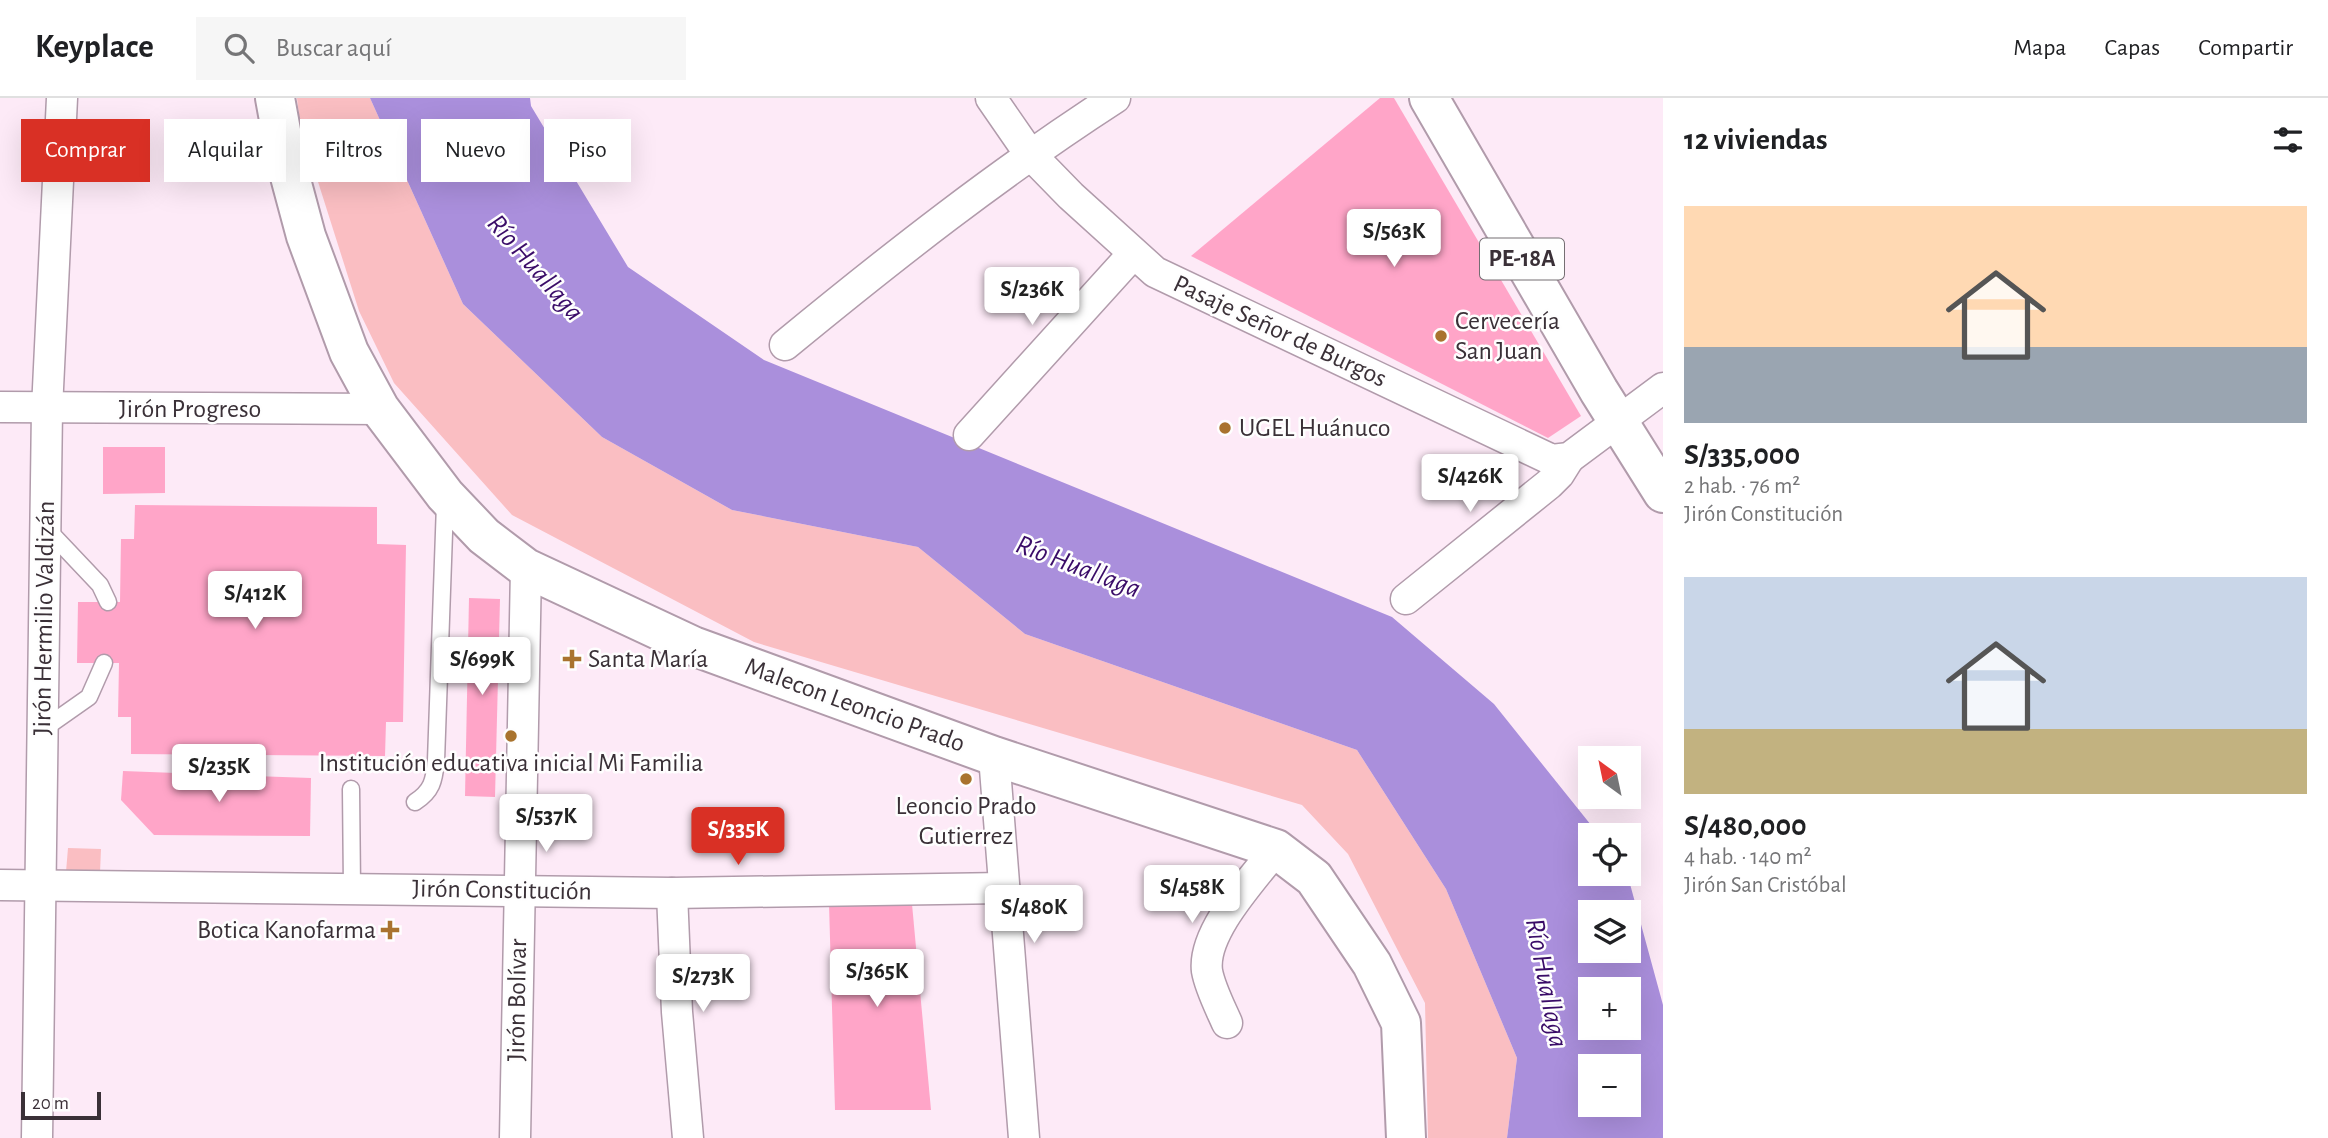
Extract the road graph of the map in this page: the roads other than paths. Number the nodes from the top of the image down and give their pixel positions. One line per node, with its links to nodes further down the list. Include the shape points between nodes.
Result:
1 (62, 98): 11 (street, Jirón Hermilio Valdizán)
2 (275, 98): 12 (main road, Malecon Leoncio Prado, via 306,236 349,352)
3 (990, 98): 6 (street, Pasaje Señor de Burgos)
4 (1115, 98): 6 (street)
5 (1429, 98): 13 (main road, PE-18A)
6 (1029, 153): 7 (street, Pasaje Señor de Burgos); 8 (street, via 904,246)
7 (1133, 254): 14 (street); 15 (street, Pasaje Señor de Burgos, via 1155,272 1552,460)
8 (785, 345)
9 (1663, 388): 13 (street)
10 (0, 407): 11 (street, Jirón Progreso)
11 (47, 409): 12 (street, Jirón Progreso); 18 (street, Jirón Hermilio Valdizán)
12 (380, 409): 17 (main road, Malecon Leoncio Prado)
13 (1617, 420): 15 (street); 16 (main road, PE-18A)
14 (969, 435)
15 (1569, 458): 20 (street, via 1549,484)
16 (1663, 493)
17 (445, 495): 19 (main road, Malecon Leoncio Prado, via 484,536); 26 (lane, via 436,761 433,783)
18 (46, 528): 21 (lane, via 100,585); 23 (street, Jirón Hermilio Valdizán)
19 (526, 568): 24 (main road, Malecon Leoncio Prado, via 693,646); 32 (street, Jirón Bolívar)
20 (1406, 598)
21 (108, 602)
22 (104, 663): 23 (lane, via 89,697)
23 (43, 730): 29 (street, Jirón Hermilio Valdizán)
24 (994, 756): 27 (main road, Malecon Leoncio Prado); 31 (street)
25 (351, 789): 30 (lane)
26 (415, 802)
27 (1276, 849): 34 (street, via 1218,929 1207,954 1208,973); 39 (main road, Malecon Leoncio Prado, via 1314,878 1372,964 1401,1023)
28 (0, 884): 29 (street, Jirón Constitución)
29 (40, 885): 30 (street, Jirón Constitución); 35 (street, Jirón Hermilio Valdizán)
30 (352, 888): 32 (street, Jirón Constitución)
31 (1004, 888): 33 (street, Jirón Constitución); 38 (street)
32 (519, 889): 33 (street, Jirón Constitución); 36 (street, Jirón Bolívar)
33 (672, 893): 37 (street)
34 (1227, 1023)
35 (37, 1138)
36 (515, 1138)
37 (688, 1138)
38 (1024, 1138)
39 (1406, 1138)

